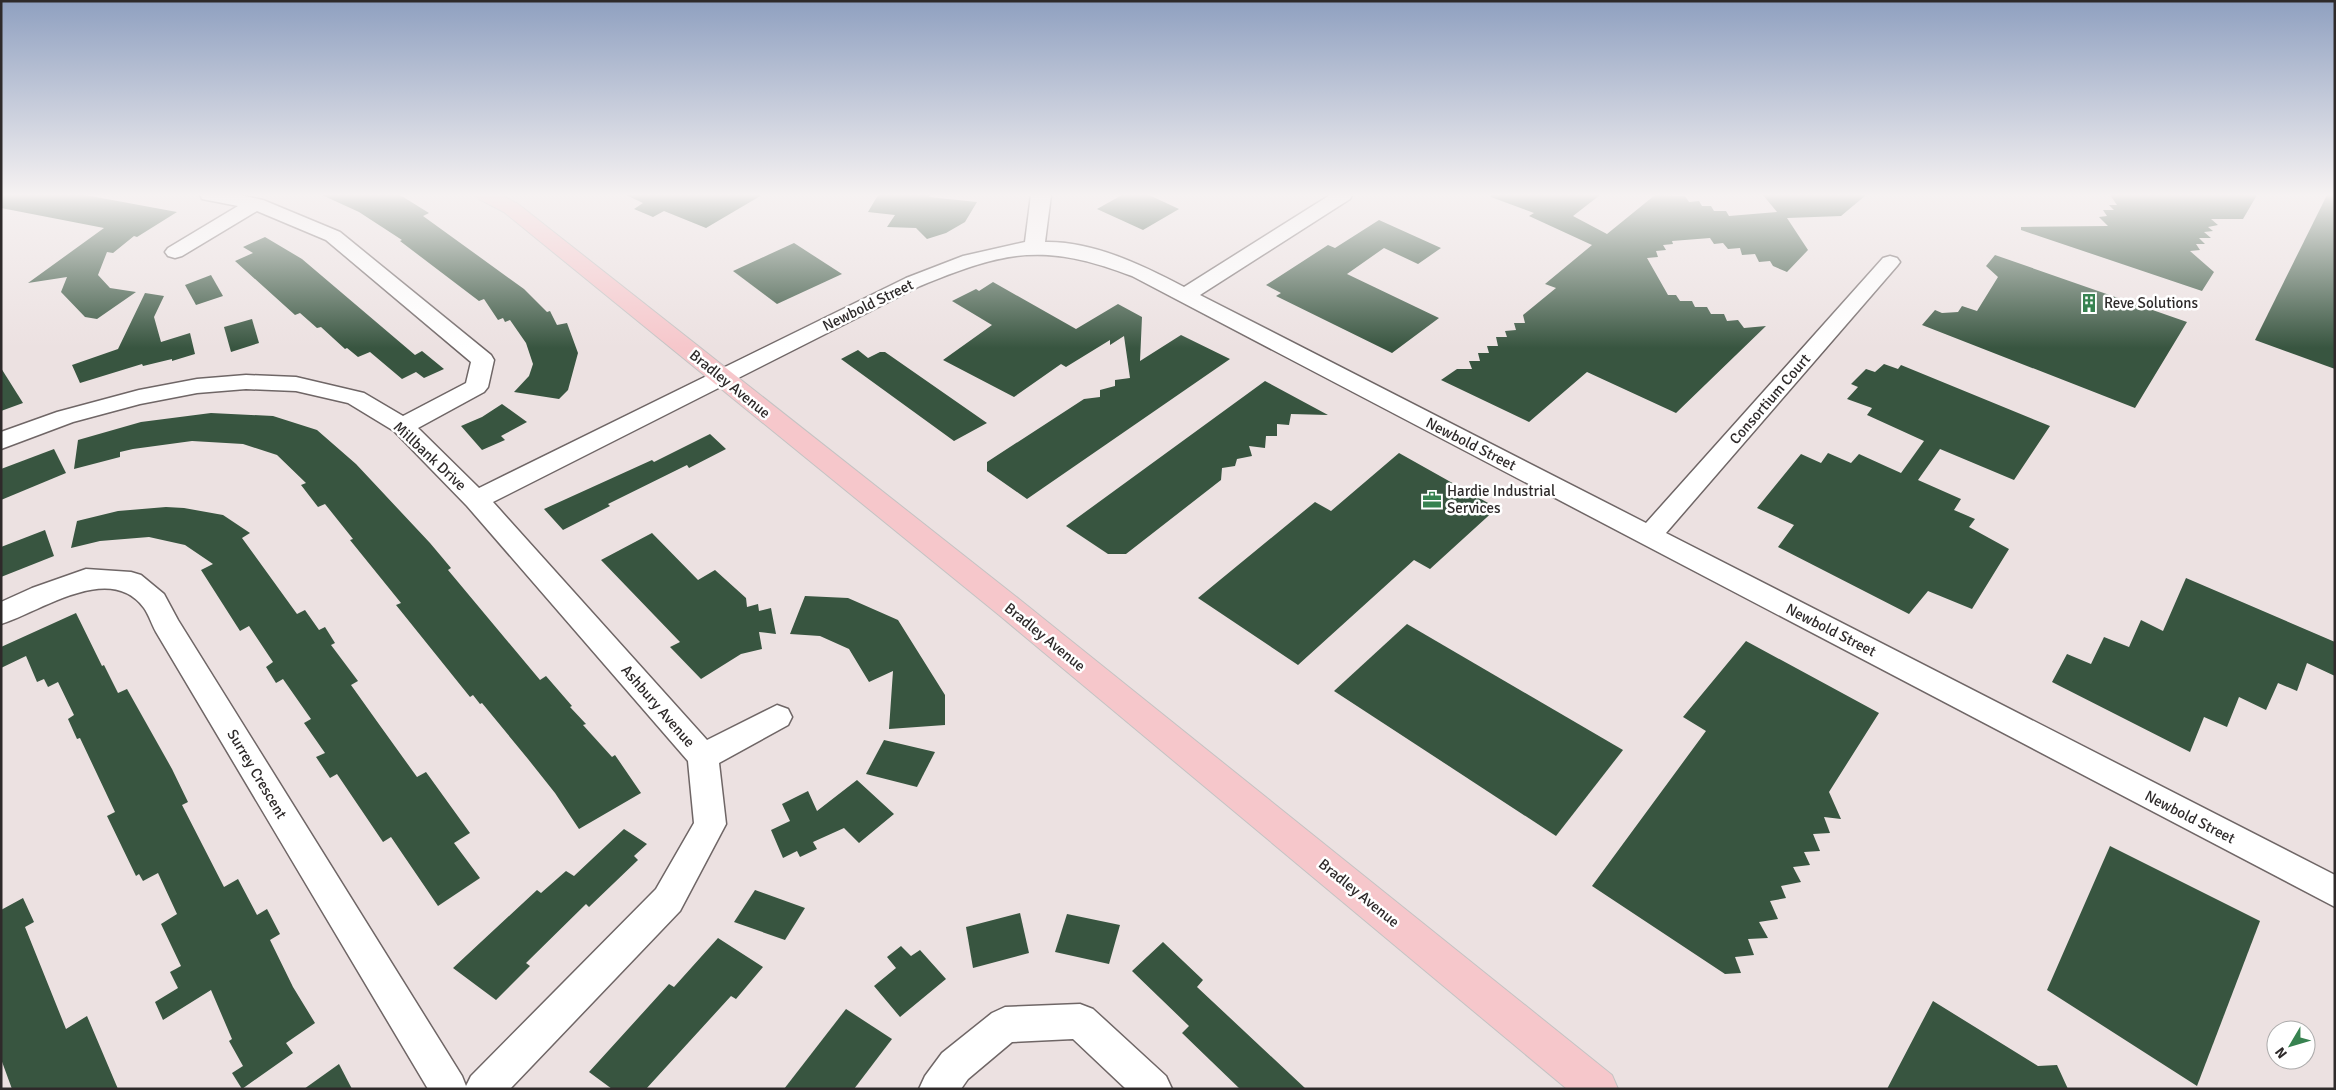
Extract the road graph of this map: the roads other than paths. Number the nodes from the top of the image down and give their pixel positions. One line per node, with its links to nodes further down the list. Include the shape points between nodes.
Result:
1 (185, 246): 6 (street)
2 (345, 246): 10 (street, via 483,360 476,387)
3 (558, 246): 9 (main road, Bradley Avenue)
4 (1263, 246): 8 (street)
5 (1034, 248): 8 (street, Newbold Street, via 1096,256 1140,272); 9 (street, Newbold Street, via 1006,250 913,282)
6 (175, 252)
7 (1890, 262): 13 (street, Consortium Court)
8 (1186, 295): 13 (street, Newbold Street)
9 (722, 378): 12 (street, Millbank Drive); 22 (main road, Bradley Avenue, via 1009,607)
10 (402, 426): 11 (street, Millbank Drive, via 356,398 296,384 246,382 197,386 139,397 65,417); 12 (street, Millbank Drive)
11 (1, 441)
12 (476, 500): 16 (street, Ashbury Avenue)
13 (1649, 536): 17 (street, Newbold Street)
14 (1, 614): 18 (street, Surrey Crescent, via 86,579 131,582 154,601)
15 (777, 717): 16 (street)
16 (703, 757): 19 (street, Ashbury Avenue, via 710,824 668,900)
17 (2335, 892)
18 (449, 1089)
19 (484, 1089)
20 (938, 1089): 21 (street, via 955,1066 1005,1025 1080,1021)
21 (1154, 1089)
22 (1598, 1089)

